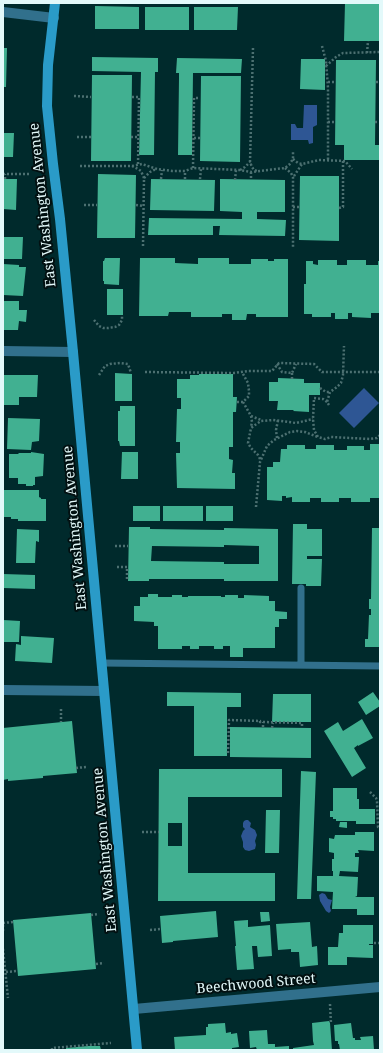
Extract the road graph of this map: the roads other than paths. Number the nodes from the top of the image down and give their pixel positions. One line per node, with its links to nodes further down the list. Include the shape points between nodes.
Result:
1 (55, 3): 3 (main road, East Washington Avenue)
2 (3, 12): 3 (street)
3 (54, 18): 5 (main road, East Washington Avenue, via 48,65 47,106)
4 (3, 352): 5 (street)
5 (73, 352): 7 (main road, East Washington Avenue)
6 (301, 588): 8 (lane)
7 (102, 663): 8 (lane); 11 (main road, East Washington Avenue)
8 (301, 665): 9 (lane)
9 (380, 666)
10 (3, 690): 11 (street)
11 (104, 692): 13 (main road, East Washington Avenue)
12 (380, 987): 13 (street, Beechwood Street)
13 (134, 1009): 14 (main road, East Washington Avenue)
14 (137, 1050)

